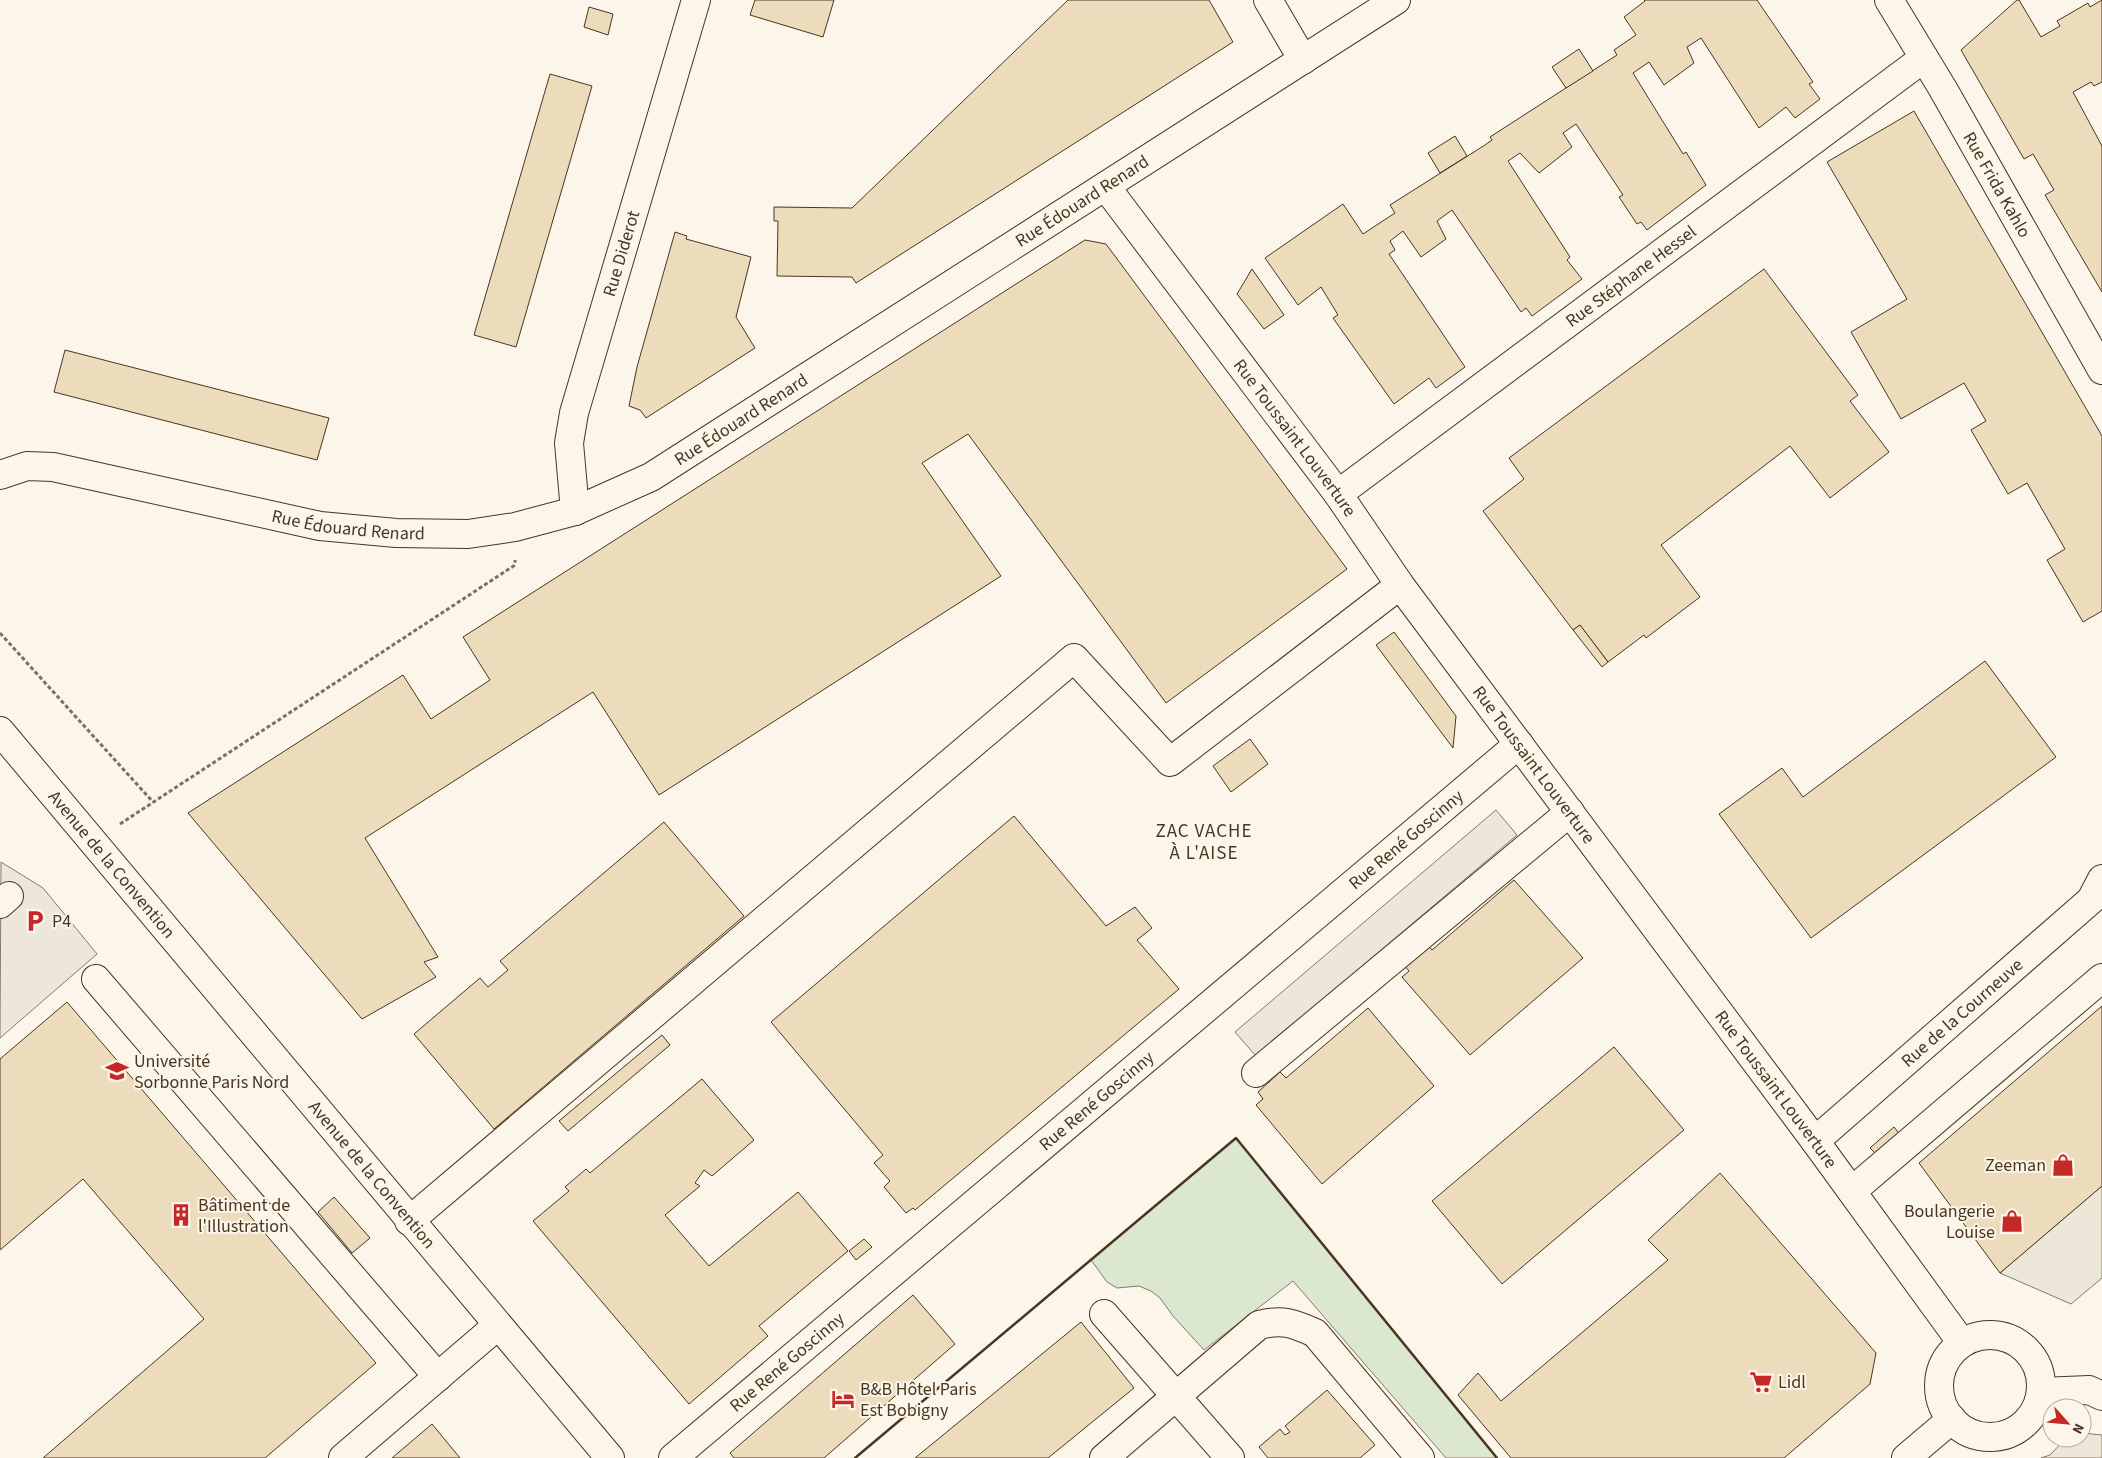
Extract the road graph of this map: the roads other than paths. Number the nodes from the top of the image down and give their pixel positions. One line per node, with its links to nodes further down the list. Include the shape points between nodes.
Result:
1 (696, 0): 11 (street, Rue Diderot, via 574,413 570,442)
2 (1268, 0): 6 (street)
3 (1396, 0): 6 (street, Rue Édouard Renard)
4 (1889, 0): 5 (street, Rue Frida Kahlo)
5 (1924, 58): 8 (street, Rue Frida Kahlo); 10 (street, Rue Stéphane Hessel)
6 (1303, 60): 7 (street, Rue Édouard Renard)
7 (1106, 187): 10 (street, Rue Toussaint Louverture); 11 (street, Rue Édouard Renard, via 651,477)
8 (2102, 370)
9 (0, 475): 11 (street, Rue Édouard Renard, via 27,466 53,467 320,526 396,533 468,534 515,527)
10 (1338, 494): 12 (street, Rue Toussaint Louverture)
11 (575, 511)
12 (1400, 586): 14 (street, Rue Toussaint Louverture); 22 (street, via 1170,762 1074,658)
13 (0, 731): 22 (street, Avenue de la Convention)
14 (1519, 744): 15 (street, Rue Toussaint Louverture); 33 (street, Rue René Goscinny)
15 (1570, 812): 19 (street); 20 (street, Rue Toussaint Louverture)
16 (2102, 879): 20 (street, Rue de la Courneuve, via 2090,900)
17 (2102, 978): 21 (street)
18 (96, 979): 26 (street)
19 (1256, 1073)
20 (1815, 1141): 21 (street, Rue Toussaint Louverture)
21 (1852, 1191): 25 (street, Rue Toussaint Louverture)
22 (409, 1221): 24 (street, Avenue de la Convention)
23 (1104, 1314): 28 (street)
24 (497, 1326): 26 (street); 32 (street, Avenue de la Convention)
25 (1962, 1343): 27 (street, via 1977,1336 1993,1335 2009,1338 2024,1347 2040,1375); 30 (street, via 1949,1355 1939,1388 1942,1404)
26 (438, 1377): 31 (street)
27 (2041, 1392): 29 (street, via 2089,1390); 30 (street, via 2029,1418 2013,1432 1980,1436 1964,1430)
28 (1177, 1395): 34 (street); 35 (street); 36 (street, via 1259,1325 1274,1321 1293,1323 1314,1332)
29 (2102, 1396)
30 (1952, 1419): 37 (street)
31 (343, 1458)
32 (610, 1458)
33 (673, 1458)
34 (1104, 1458)
35 (1230, 1458)
36 (1420, 1458)
37 (1906, 1458)

